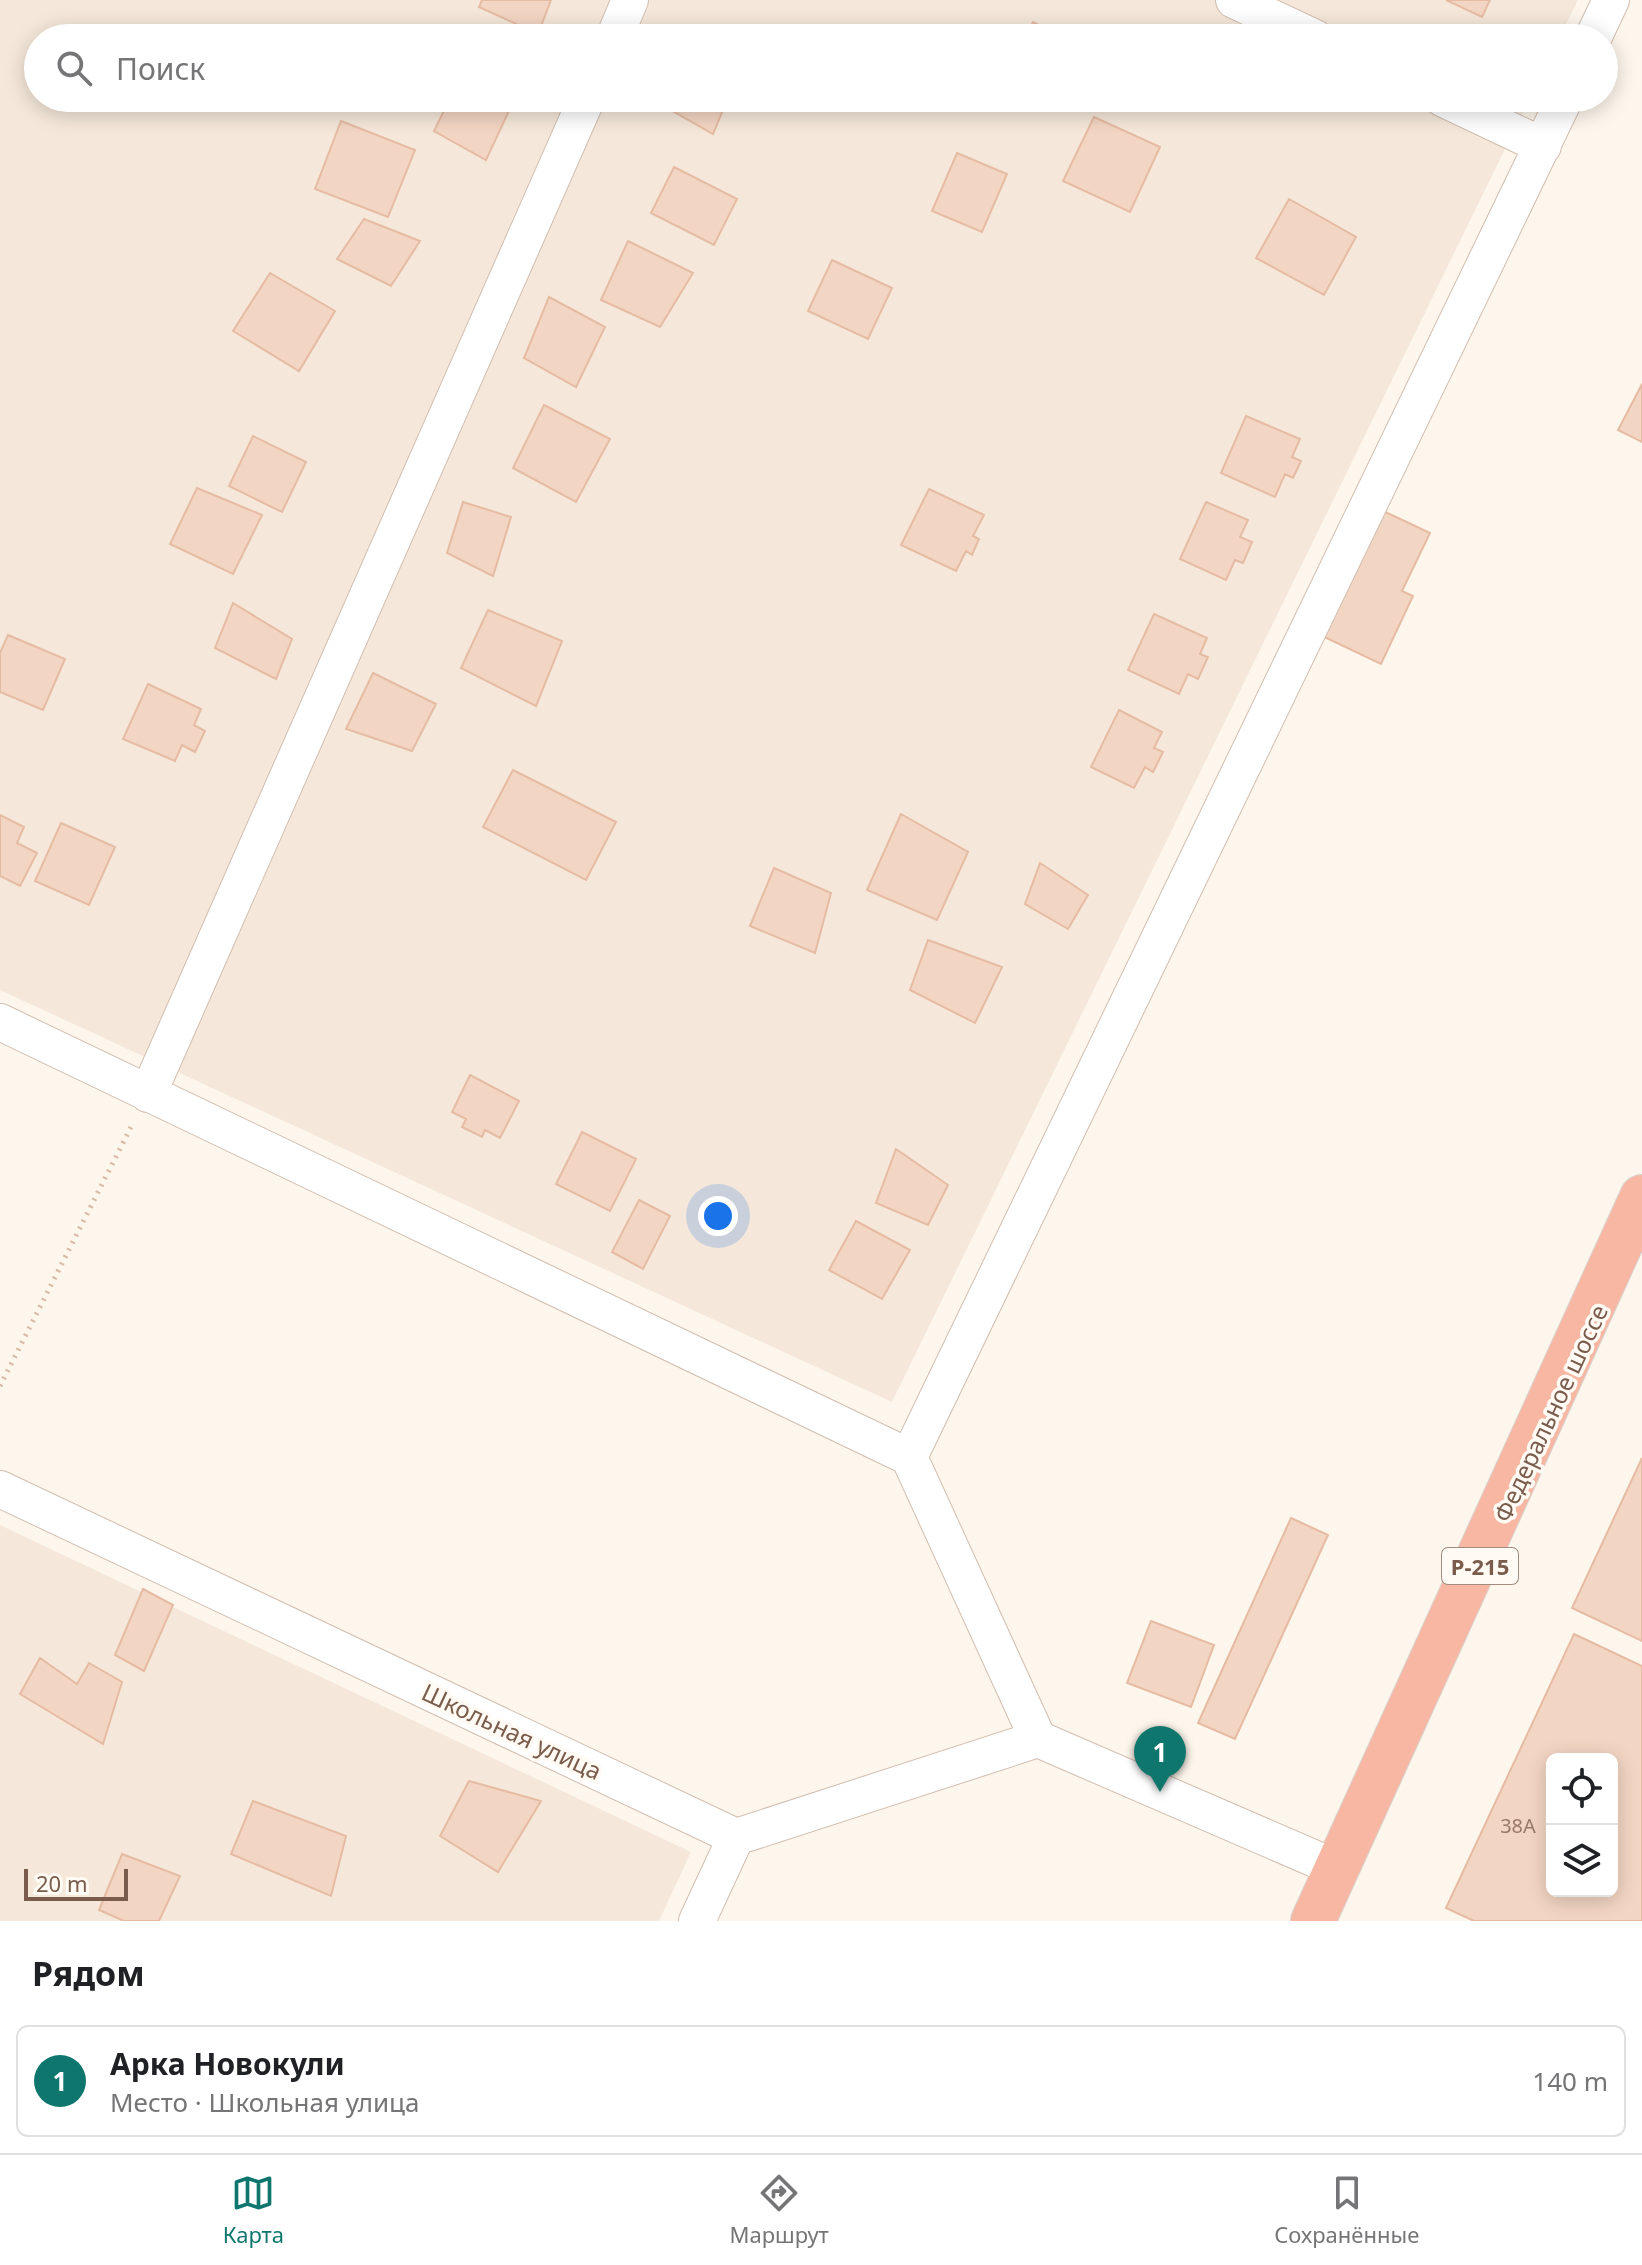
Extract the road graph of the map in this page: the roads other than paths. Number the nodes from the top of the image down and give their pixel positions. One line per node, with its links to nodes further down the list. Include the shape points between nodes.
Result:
1 (630, 0): 4 (street)
2 (1234, 0): 5 (street)
3 (1611, 0): 6 (street)
4 (620, 24)
5 (1285, 24)
6 (1600, 24)
7 (581, 112): 12 (street)
8 (1471, 112): 10 (street)
9 (1559, 112): 10 (street)
10 (1543, 146): 15 (street)
11 (0, 1022): 12 (street)
12 (148, 1094): 15 (street)
13 (1642, 1197): 19 (highway, Федеральное шоссе / P-215)
14 (1642, 1211): 21 (highway, Федеральное шоссе / P-215)
15 (909, 1457): 17 (street)
16 (0, 1489): 18 (street, Школьная улица)
17 (1038, 1739): 18 (street); 19 (street)
18 (736, 1837): 20 (street)
19 (1336, 1868): 21 (highway, P-215)
20 (697, 1921)
21 (1315, 1921)

